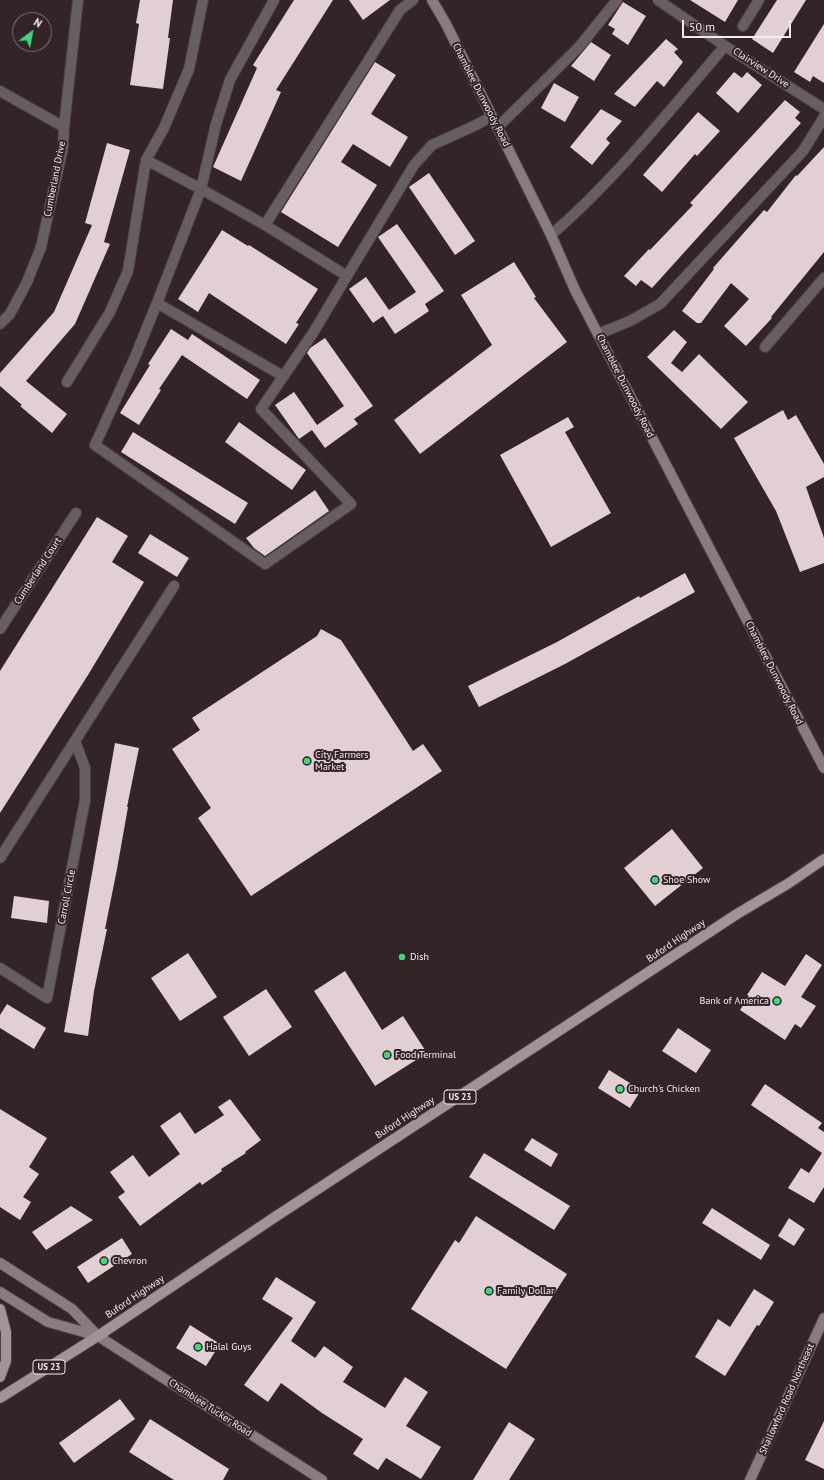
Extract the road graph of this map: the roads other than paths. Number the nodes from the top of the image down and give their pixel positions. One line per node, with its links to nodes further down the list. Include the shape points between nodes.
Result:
1 (78, 0): 16 (street, Cumberland Drive)
2 (203, 0): 17 (street, via 189,69 164,128)
3 (274, 0): 18 (street, via 230,80 216,124)
4 (413, 0): 19 (street, via 400,10)
5 (432, 0): 13 (street, Chamblee Dunwoody Road)
6 (617, 0): 15 (street, via 578,47)
7 (658, 0): 10 (street, Clairview Drive)
8 (759, 0): 9 (street)
9 (743, 26)
10 (725, 46): 12 (street, Clairview Drive); 20 (street, via 612,177)
11 (0, 90): 16 (street)
12 (824, 109)
13 (491, 117): 15 (street, Chamblee Dunwoody Road); 21 (street, via 432,145 414,165)
14 (824, 117): 25 (street, via 803,151 660,304 630,321)
15 (497, 126): 20 (street, Chamblee Dunwoody Road)
16 (64, 127): 24 (street, Cumberland Drive, via 63,147 42,247 10,314)
17 (146, 160): 18 (street); 28 (street, via 128,270 110,312)
18 (201, 188): 19 (street); 23 (street)
19 (265, 225): 21 (street)
20 (551, 235): 25 (street, Chamblee Dunwoody Road)
21 (347, 276): 27 (street, via 313,333)
22 (824, 278): 26 (street)
23 (158, 303): 27 (street); 27 (street, via 136,357 94,445 265,564 351,504 261,409)
24 (0, 324)
25 (598, 334): 33 (street, Chamblee Dunwoody Road)
26 (765, 347)
27 (283, 376)
28 (67, 382)
29 (76, 513): 31 (street, Cumberland Court)
30 (174, 586): 32 (street)
31 (0, 629)
32 (75, 741): 34 (street); 36 (street, Carroll Circle, via 85,768 85,800 47,998)
33 (824, 768)
34 (0, 858)
35 (824, 859): 41 (main road, Buford Highway / US 23, via 272,1219)
36 (0, 968)
37 (0, 1263): 41 (street, Chamblee Tucker Road, via 72,1309)
38 (0, 1292): 41 (street, Chamblee Tucker Road, via 48,1322)
39 (0, 1309): 42 (main road, via 6,1332 6,1361)
40 (824, 1318): 45 (street, Shallowford Road Northeast)
41 (98, 1336): 43 (main road, Buford Highway / US 23); 44 (street, Chamblee Tucker Road)
42 (0, 1376)
43 (0, 1398)
44 (322, 1480)
45 (750, 1480)

